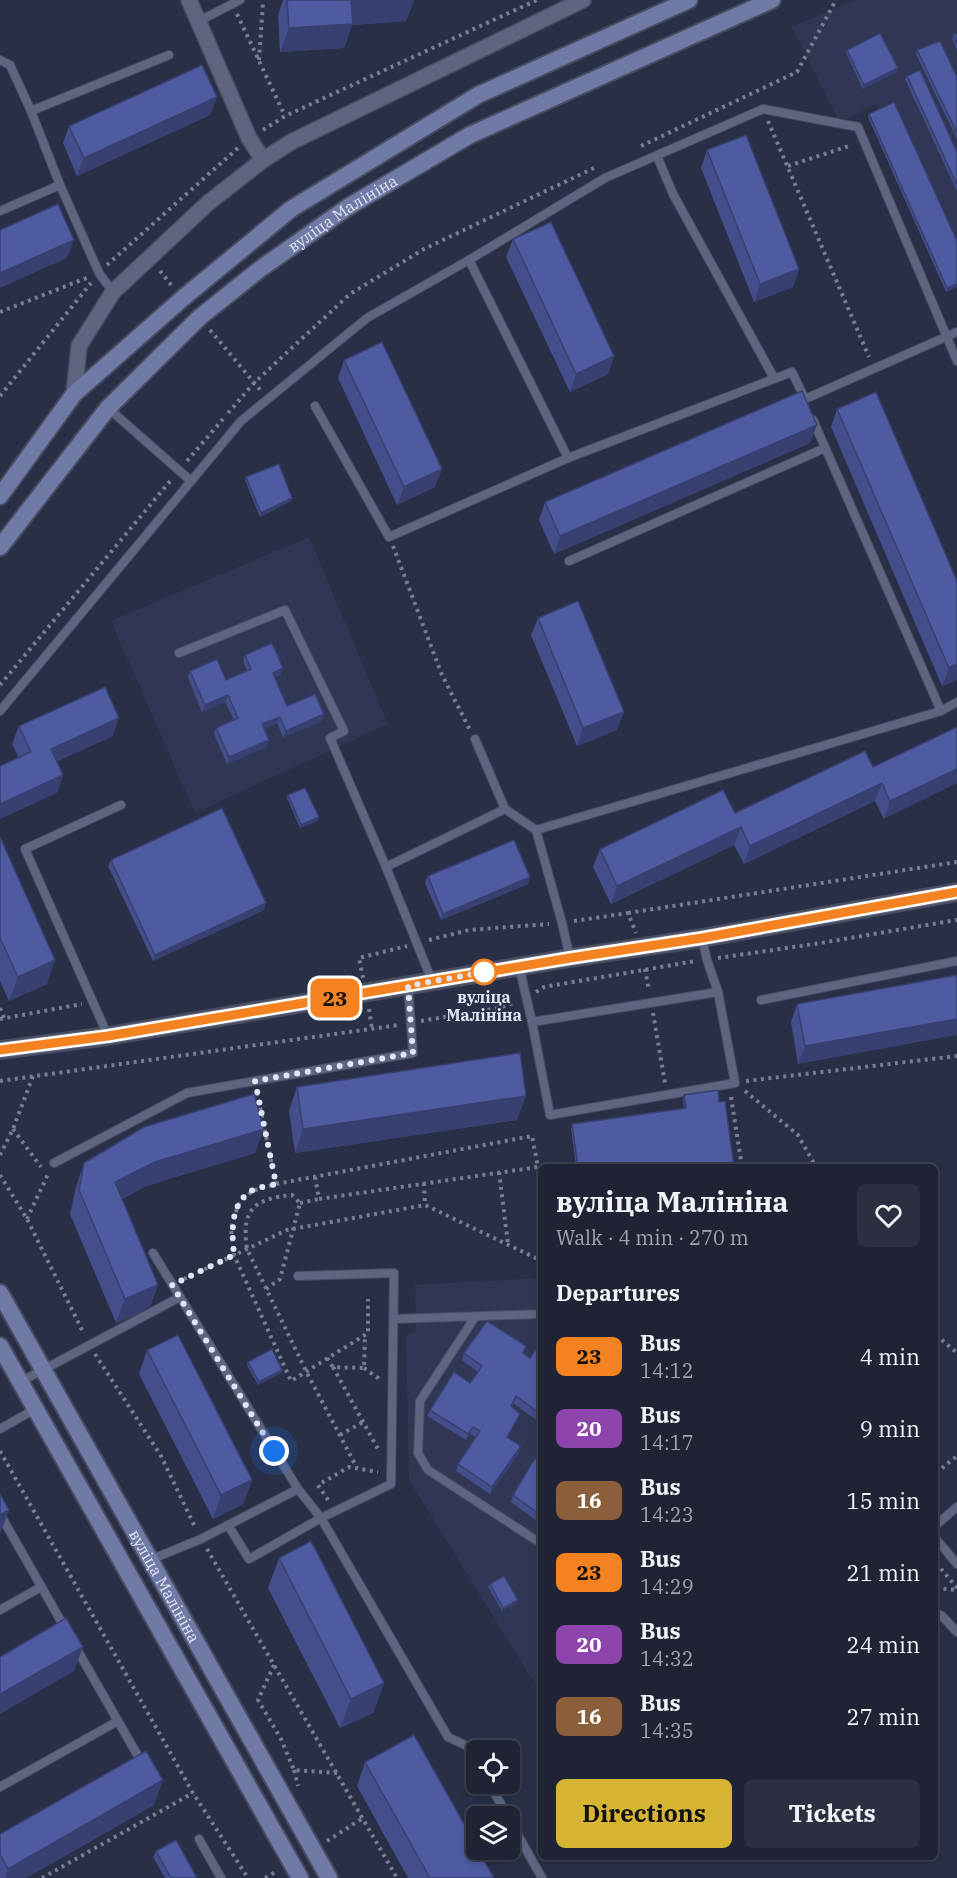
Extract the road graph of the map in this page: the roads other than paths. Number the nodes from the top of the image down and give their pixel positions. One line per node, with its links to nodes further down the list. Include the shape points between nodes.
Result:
1 (189, 0): 6 (street)
2 (583, 0): 11 (street, via 291,142)
3 (689, 0): 20 (main road, вуліца Малініна, via 478,95 291,209)
4 (772, 0): 23 (main road, вуліца Малініна, via 470,135 348,207 200,317)
5 (236, 2): 6 (lane)
6 (199, 21): 11 (street, via 249,138)
7 (169, 55): 9 (lane)
8 (0, 60): 9 (lane, via 10,65)
9 (31, 111): 12 (lane)
10 (657, 156): 14 (lane, via 605,178); 17 (lane, via 764,109 858,127); 19 (lane, via 673,194)
11 (263, 160): 15 (street, via 208,203)
12 (60, 185): 13 (lane); 15 (lane, via 99,273)
13 (0, 211)
14 (469, 260): 25 (lane); 26 (lane, via 367,318 241,421)
15 (113, 292): 20 (street, via 79,346)
16 (957, 332): 17 (lane)
17 (948, 336): 18 (lane); 21 (lane)
18 (957, 361)
19 (774, 378): 21 (lane, via 792,372); 25 (lane)
20 (74, 394): 27 (main road, вуліца Малініна)
21 (805, 399): 24 (lane)
22 (315, 406): 25 (lane, via 389,537)
23 (108, 408): 26 (lane); 28 (main road, вуліца Малініна)
24 (825, 448): 29 (lane); 33 (lane)
25 (568, 458)
26 (191, 481): 32 (lane)
27 (0, 496)
28 (0, 547)
29 (568, 561)
30 (179, 653): 38 (lane, via 285,610 344,731 330,738)
31 (957, 702): 33 (lane)
32 (0, 711)
33 (941, 711): 37 (lane)
34 (475, 739): 36 (lane)
35 (121, 805): 49 (lane, via 25,849)
36 (505, 809): 37 (lane); 38 (lane)
37 (536, 830): 41 (lane)
38 (386, 867): 44 (lane)
39 (957, 891): 40 (street)
40 (702, 938): 41 (street); 46 (lane)
41 (570, 958): 43 (street)
42 (957, 961): 47 (lane)
43 (519, 966): 44 (street); 48 (lane)
44 (432, 981): 45 (street)
45 (408, 986): 49 (street); 51 (lane, via 413,1053 187,1093)
46 (718, 992): 48 (lane); 48 (lane, via 732,1083 549,1115)
47 (761, 1000)
48 (532, 1022)
49 (108, 1036): 50 (street)
50 (0, 1050)
51 (54, 1163)
52 (153, 1253): 55 (lane)
53 (298, 1276): 58 (lane, via 394,1273)
54 (0, 1293): 60 (main road, вуліца Малініна)
55 (180, 1297): 60 (lane); 64 (lane)
56 (538, 1314): 57 (lane)
57 (475, 1317): 58 (lane); 70 (lane, via 420,1401 418,1452 428,1470)
58 (394, 1319): 67 (lane, via 391,1484)
59 (0, 1346): 61 (main road, вуліца Малініна)
60 (43, 1369): 61 (lane); 72 (main road, вуліца Малініна)
61 (20, 1382): 62 (main road, вуліца Малініна)
62 (35, 1408): 63 (lane); 85 (main road, вуліца Малініна)
63 (0, 1430)
64 (298, 1489): 67 (lane); 69 (lane)
65 (957, 1508): 68 (lane)
66 (0, 1514): 74 (lane)
67 (321, 1518): 69 (lane, via 249,1559); 79 (lane, via 448,1737)
68 (938, 1523)
69 (228, 1525): 72 (lane)
70 (538, 1541)
71 (938, 1541): 73 (lane)
72 (150, 1560): 86 (main road, вуліца Малініна)
73 (957, 1564)
74 (41, 1587): 75 (lane); 78 (lane)
75 (0, 1610)
76 (941, 1615): 77 (lane)
77 (957, 1632)
78 (118, 1721): 80 (lane); 81 (lane)
79 (466, 1746)
80 (147, 1773)
81 (0, 1787)
82 (520, 1838): 87 (lane)
83 (199, 1839): 84 (lane)
84 (221, 1878)
85 (300, 1878)
86 (329, 1878)
87 (543, 1878)

